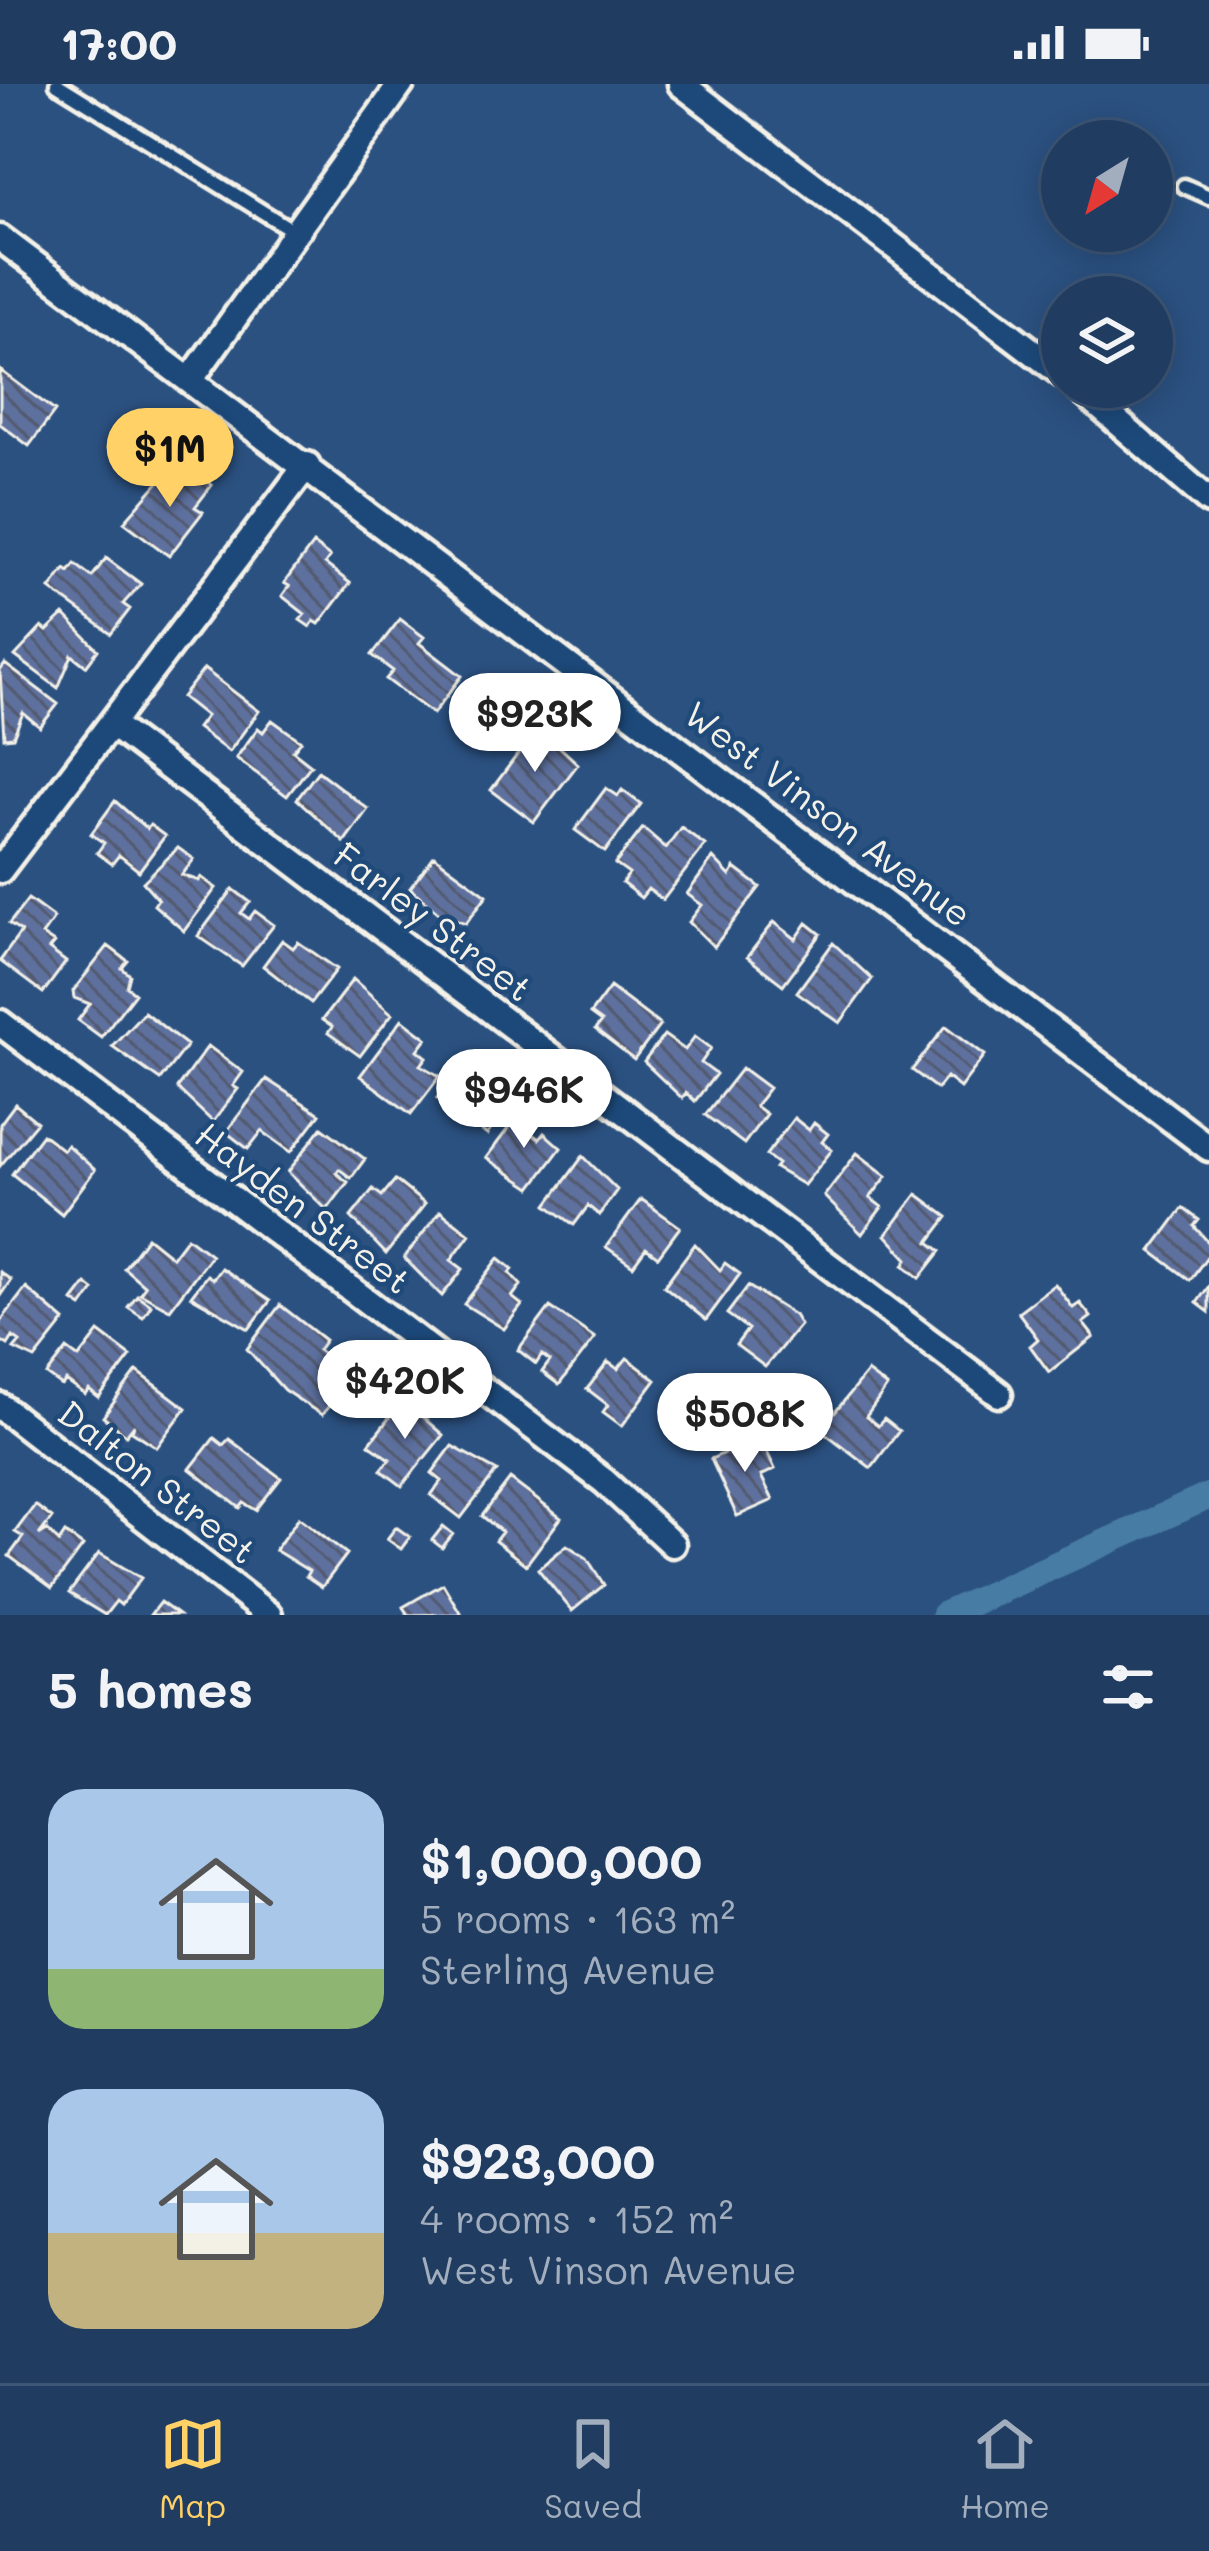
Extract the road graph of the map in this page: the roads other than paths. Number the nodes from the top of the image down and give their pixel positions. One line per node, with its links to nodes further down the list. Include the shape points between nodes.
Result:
1 (57, 84): 6 (lane)
2 (400, 84): 6 (street)
3 (681, 84): 8 (street)
4 (1184, 186): 5 (lane)
5 (1209, 197)
6 (296, 232): 9 (street)
7 (0, 238): 9 (street, West Vinson Avenue)
8 (1041, 358)
9 (190, 379): 11 (street, West Vinson Avenue)
10 (1100, 408): 12 (street)
11 (307, 465): 13 (street); 16 (street, West Vinson Avenue)
12 (1209, 501)
13 (111, 724): 14 (street); 17 (street, Farley Street)
14 (0, 870)
15 (0, 1023): 19 (street, Hayden Street, via 604,1481)
16 (1209, 1148)
17 (999, 1394)
18 (0, 1406): 20 (street, Dalton Street)
19 (672, 1544)
20 (269, 1615)

